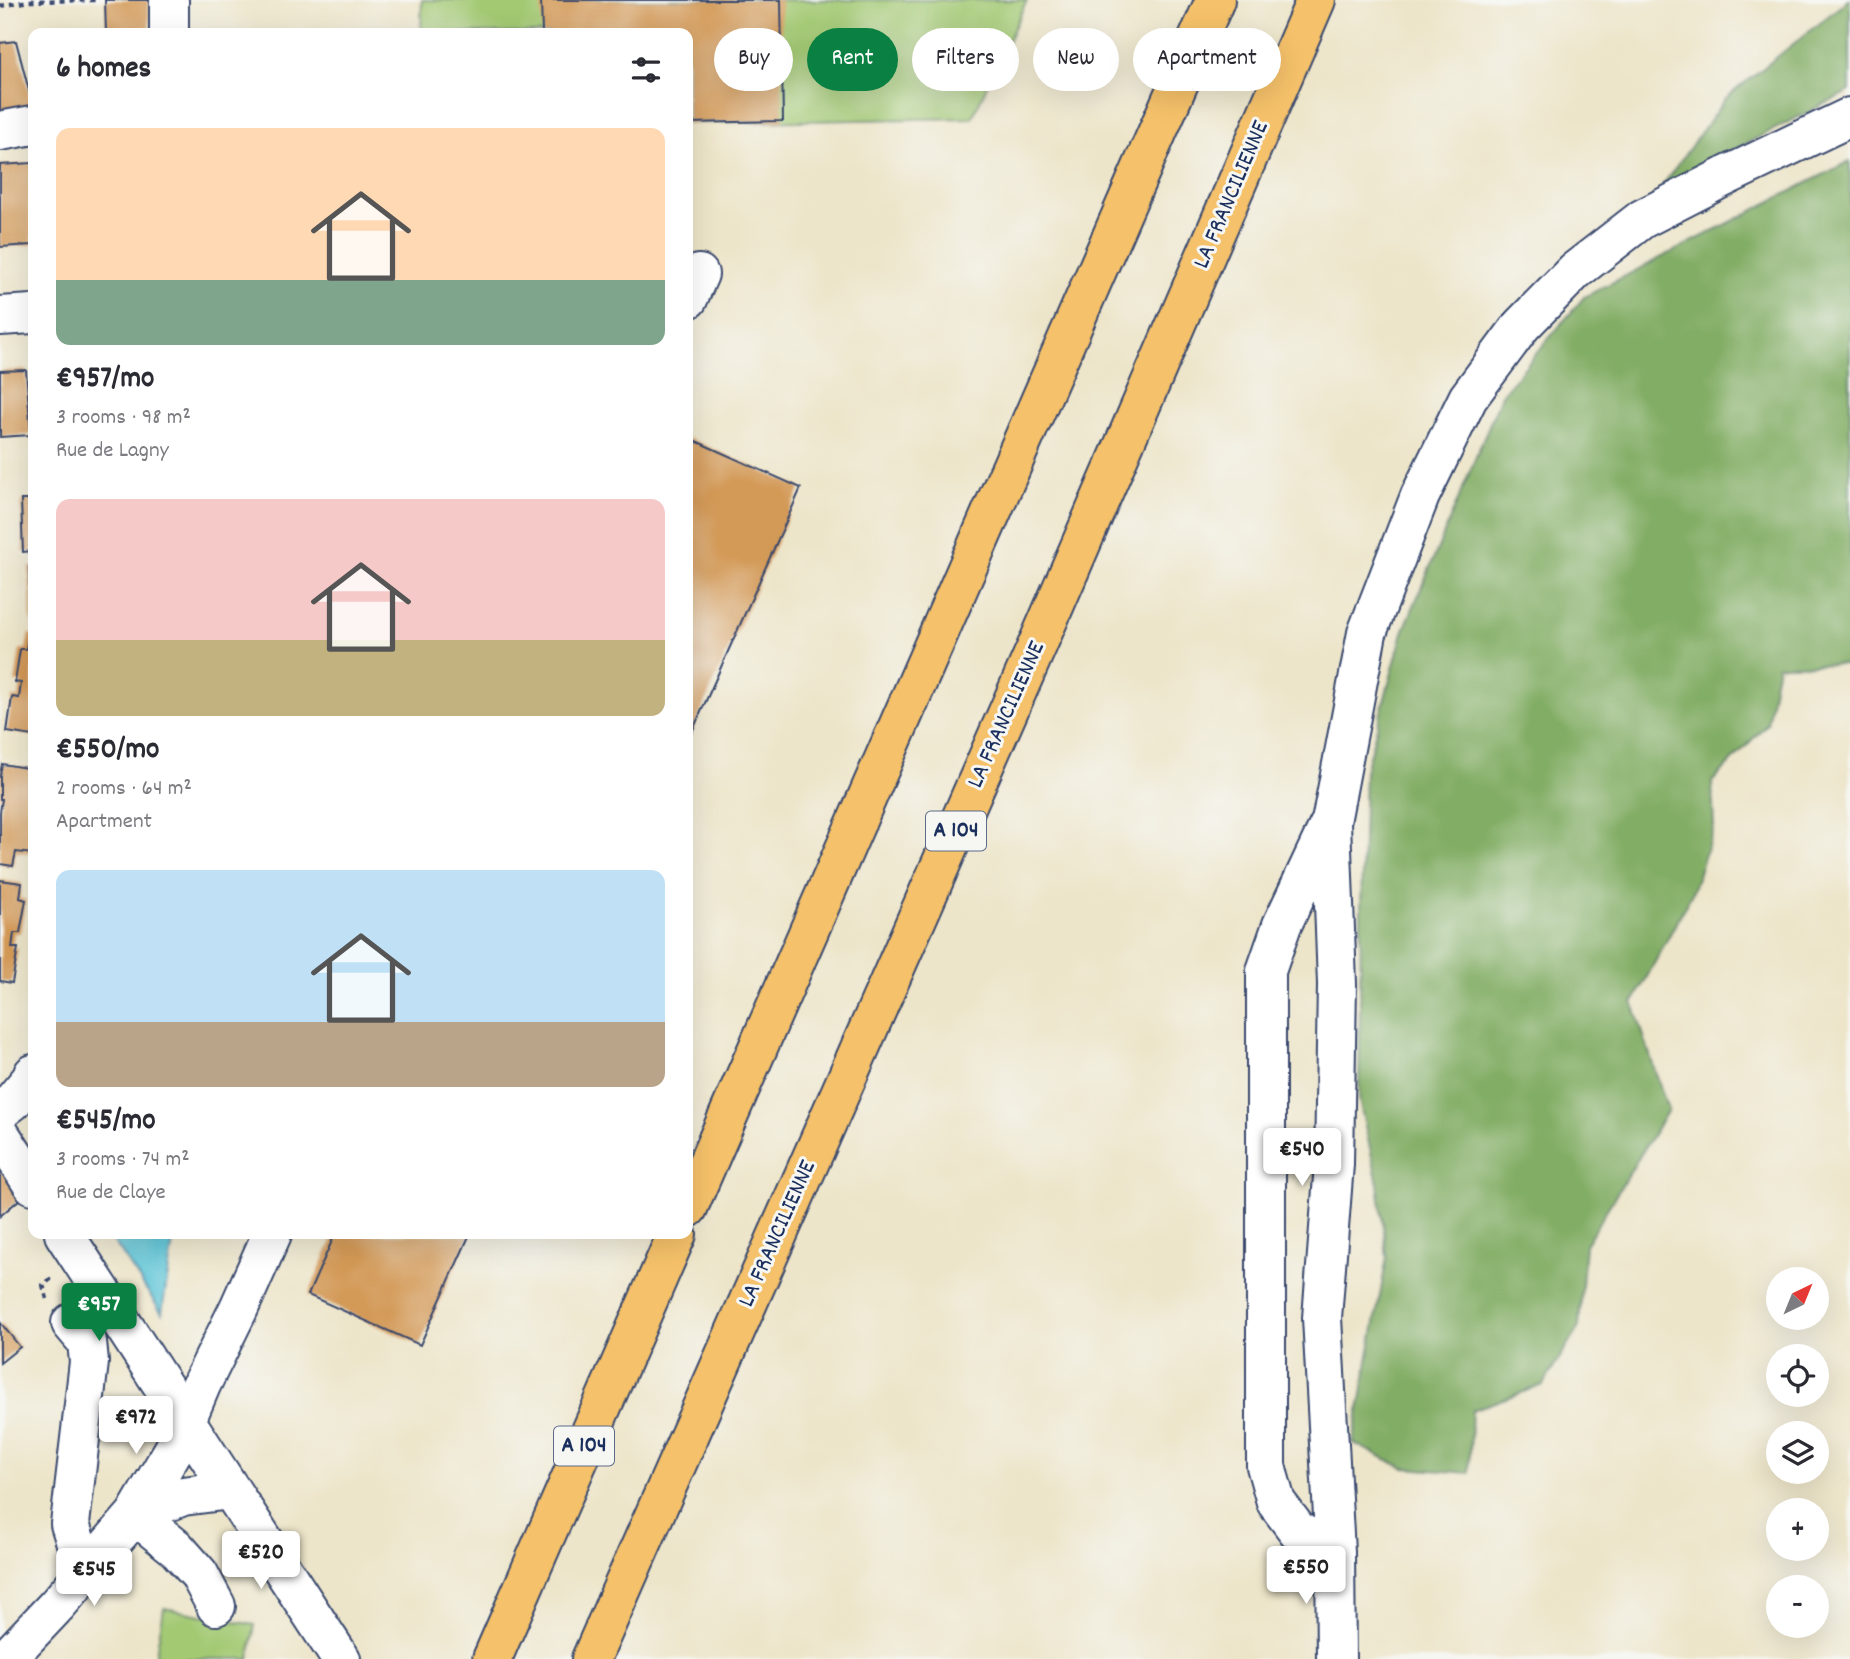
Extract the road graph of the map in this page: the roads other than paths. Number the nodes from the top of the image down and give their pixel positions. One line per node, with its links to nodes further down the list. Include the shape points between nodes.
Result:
1 (169, 0): 4 (street)
2 (1215, 0): 15 (highway)
3 (1316, 0): 29 (highway, LA FRANCILIENNE / A 104)
4 (169, 28)
5 (1850, 117): 10 (street, via 1642,219 1566,280 1522,326 1468,398 1420,496 1367,633)
6 (28, 126): 7 (street)
7 (0, 131)
8 (28, 314): 9 (street)
9 (0, 316)
10 (1331, 822): 23 (street, via 1337,984 1334,1164 1322,1318); 23 (street, via 1282,925 1266,971 1266,1466 1276,1502 1298,1531)
11 (28, 1083): 12 (street)
12 (0, 1111)
13 (0, 1134): 14 (street)
14 (28, 1177)
15 (693, 1197)
16 (67, 1239): 20 (street)
17 (270, 1239): 20 (street)
18 (675, 1239): 28 (highway, A 104)
19 (71, 1323): 24 (street, via 87,1342 89,1362 70,1524)
20 (185, 1420): 21 (street); 22 (street, via 174,1449)
21 (230, 1490): 22 (street, via 183,1496); 27 (street)
22 (135, 1516): 24 (street); 25 (street, via 176,1548 199,1574)
23 (1335, 1552): 30 (street)
24 (85, 1571): 26 (street)
25 (216, 1606)
26 (6, 1659)
27 (341, 1659)
28 (492, 1659)
29 (591, 1659)
30 (1336, 1659)

